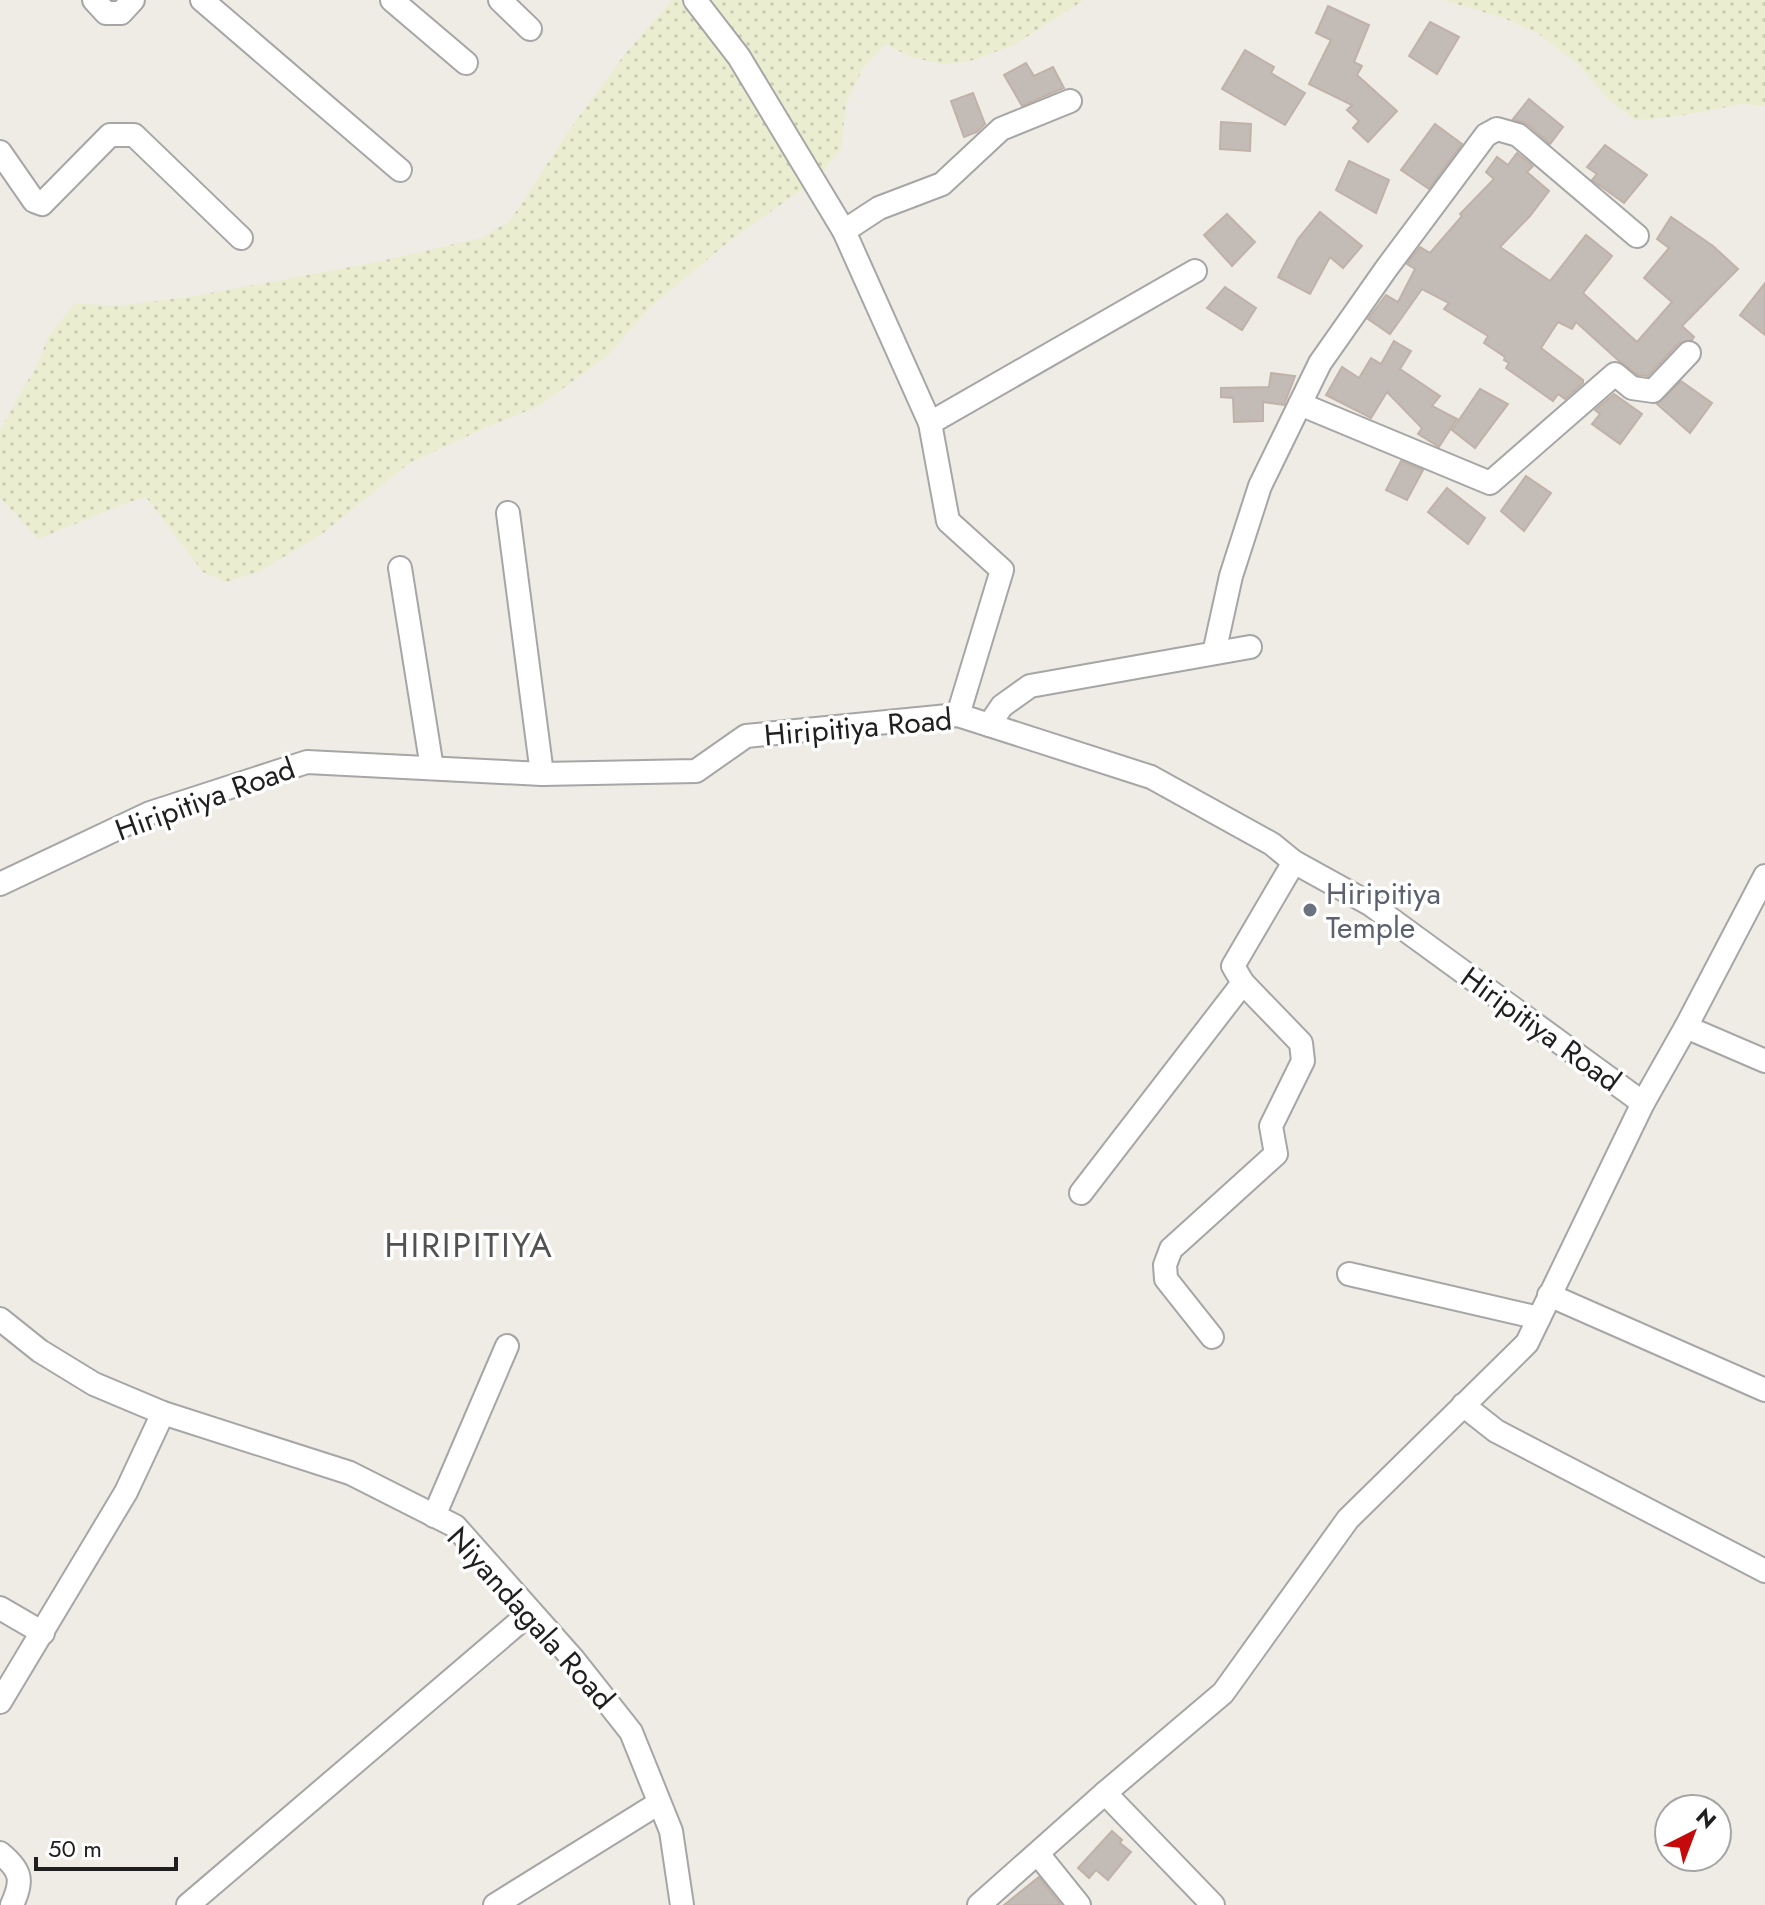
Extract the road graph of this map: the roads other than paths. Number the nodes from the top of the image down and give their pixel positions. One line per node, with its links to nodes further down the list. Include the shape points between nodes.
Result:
1 (94, 0): 2 (street, via 106,13 121,13)
2 (133, 0)
3 (202, 0): 11 (street)
4 (392, 0): 8 (street)
5 (500, 0): 7 (street)
6 (695, 0): 12 (street, via 739,57)
7 (530, 29)
8 (466, 63)
9 (1070, 101): 12 (street, via 1001,129 942,184 879,208)
10 (0, 152): 14 (street, via 34,201 42,204 110,135 134,135)
11 (400, 170)
12 (844, 231): 18 (street)
13 (1637, 236): 17 (street, via 1518,135 1497,129 1486,135 1386,269 1320,363)
14 (241, 238)
15 (1195, 271): 18 (street)
16 (1689, 353): 17 (street, via 1653,391 1632,388 1615,374 1490,483)
17 (1300, 404): 22 (street, via 1260,486 1231,576)
18 (930, 423): 23 (street, via 948,521 1002,570)
19 (508, 513): 26 (street)
20 (400, 568): 25 (street)
21 (1250, 647): 22 (street)
22 (1214, 653): 24 (street, via 1030,686 1002,706)
23 (958, 715): 24 (street, Hiripitiya Road); 26 (street, Hiripitiya Road, via 746,736 696,771)
24 (989, 725): 27 (street, Hiripitiya Road, via 1151,777 1272,844)
25 (432, 768): 26 (street, Hiripitiya Road); 29 (street, Hiripitiya Road, via 307,762 150,813)
26 (542, 774)
27 (1294, 862): 30 (street, via 1233,966); 33 (street, Hiripitiya Road, via 1370,904)
28 (1765, 876): 31 (street)
29 (0, 884)
30 (1243, 983): 34 (street); 39 (street, via 1301,1043 1303,1061 1271,1126 1276,1154 1171,1249 1165,1265 1166,1279)
31 (1686, 1027): 32 (street); 33 (street)
32 (1765, 1061)
33 (1643, 1103): 36 (street)
34 (1081, 1193)
35 (1349, 1274): 37 (street)
36 (1549, 1295): 37 (street); 41 (street)
37 (1539, 1318): 42 (street, via 1527,1343)
38 (0, 1319): 43 (street, Niyandagala Road, via 94,1384)
39 (1212, 1337)
40 (507, 1346): 44 (street)
41 (1765, 1390)
42 (1463, 1405): 45 (street, via 1496,1431); 50 (street, via 1348,1519 1223,1693)
43 (163, 1413): 44 (street, Niyandagala Road, via 350,1473); 48 (street, via 126,1492)
44 (434, 1516): 47 (street, Niyandagala Road, via 455,1526)
45 (1765, 1571)
46 (0, 1608): 48 (street)
47 (531, 1612): 51 (street, Niyandagala Road, via 631,1732); 55 (street)
48 (43, 1633): 49 (street)
49 (0, 1702)
50 (1105, 1793): 53 (street); 60 (street)
51 (659, 1803): 56 (street); 57 (street, Niyandagala Road, via 671,1831)
52 (0, 1853): 54 (street, via 19,1873)
53 (1038, 1854): 58 (street); 59 (street)
54 (12, 1905)
55 (188, 1905)
56 (495, 1905)
57 (682, 1905)
58 (979, 1905)
59 (1079, 1905)
60 (1213, 1905)

